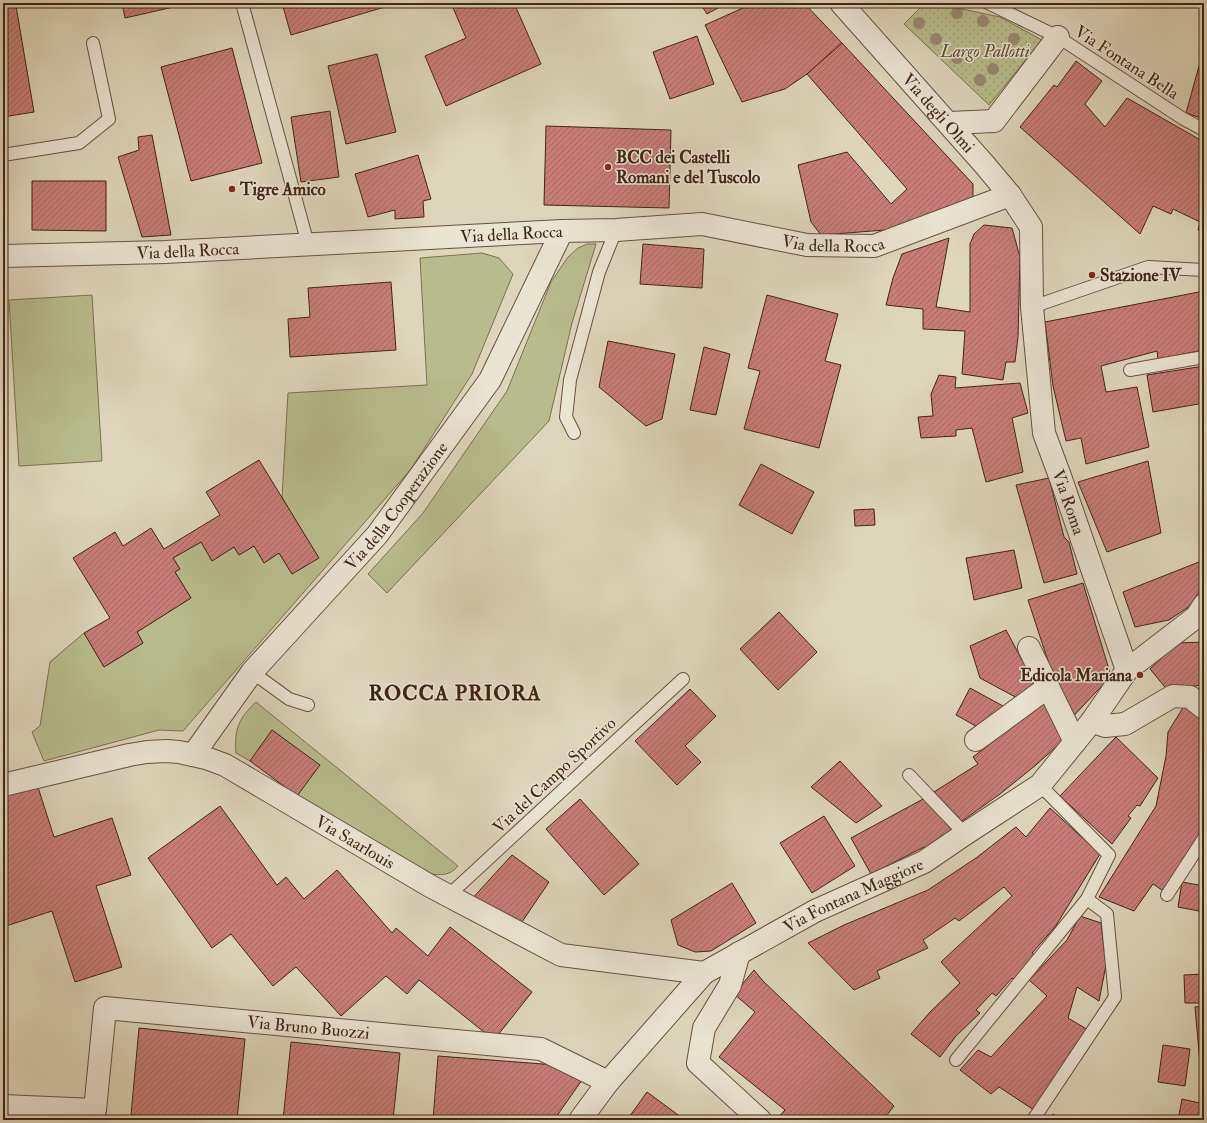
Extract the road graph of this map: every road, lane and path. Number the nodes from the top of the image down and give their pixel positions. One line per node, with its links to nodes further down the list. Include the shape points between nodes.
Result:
1 (242, 3): 13 (lane)
2 (841, 3): 6 (street, Via degli Olmi)
3 (988, 3): 4 (lane, Via Fontana Bella)
4 (1058, 37): 6 (street, via 994,121); 7 (lane, Via Fontana Bella)
5 (93, 43): 8 (lane, via 109,119 79,143)
6 (949, 123): 9 (street, Via degli Olmi)
7 (1204, 130)
8 (3, 155)
9 (1010, 195): 10 (street, Via degli Olmi); 11 (street, Via della Rocca, via 874,246 807,245 702,224)
10 (1031, 227): 16 (street, Via Roma)
11 (616, 230): 12 (street, Via della Rocca); 19 (lane, via 599,272 570,380 566,417)
12 (562, 231): 13 (street, Via della Rocca); 23 (street, Via della Cooperazione, via 490,380 378,535)
13 (308, 244): 14 (street, Via della Rocca, via 165,252)
14 (7, 252)
15 (1204, 270): 16 (lane, via 1148,267)
16 (1032, 307): 22 (street, Via Roma, via 1044,433)
17 (1204, 356): 18 (lane)
18 (1130, 370)
19 (574, 433)
20 (1204, 605): 22 (street, via 1196,617)
21 (1029, 648): 25 (street)
22 (1126, 670): 28 (street, Via Fontana Maggiore)
23 (252, 672): 26 (lane, via 289,699); 31 (street, Via della Cooperazione)
24 (683, 679): 38 (lane, Via del Campo Sportivo)
25 (1048, 687): 29 (street); 30 (street)
26 (308, 705)
27 (1204, 708): 28 (street, via 1190,697 1173,696 1125,724 1104,726)
28 (1092, 721): 30 (street, Via Fontana Maggiore)
29 (976, 740)
30 (1075, 742): 34 (street, Via Fontana Maggiore)
31 (193, 755): 33 (street, Via Saarlouis, via 166,751 135,754); 38 (street, Via Saarlouis, via 225,766)
32 (909, 775): 35 (lane)
33 (3, 785)
34 (1040, 786): 35 (street, Via Fontana Maggiore); 39 (lane, via 1109,855)
35 (964, 834): 40 (street, Via Fontana Maggiore, via 924,862 815,911)
36 (1204, 838): 37 (lane)
37 (1167, 895)
38 (448, 896): 41 (street, Via Saarlouis, via 561,955)
39 (1087, 899): 42 (lane); 47 (lane, via 1108,914 1116,997)
40 (739, 953): 41 (street, Via Fontana Maggiore); 46 (street, via 730,985 704,1028 698,1063)
41 (704, 973): 43 (street, Via Fontana Maggiore)
42 (956, 1060)
43 (608, 1082): 44 (street, Via Bruno Buozzi, via 542,1049 105,1008 95,1110); 45 (street, Via Fontana Maggiore)
44 (3, 1106)
45 (580, 1120)
46 (760, 1120)
47 (1033, 1120)

